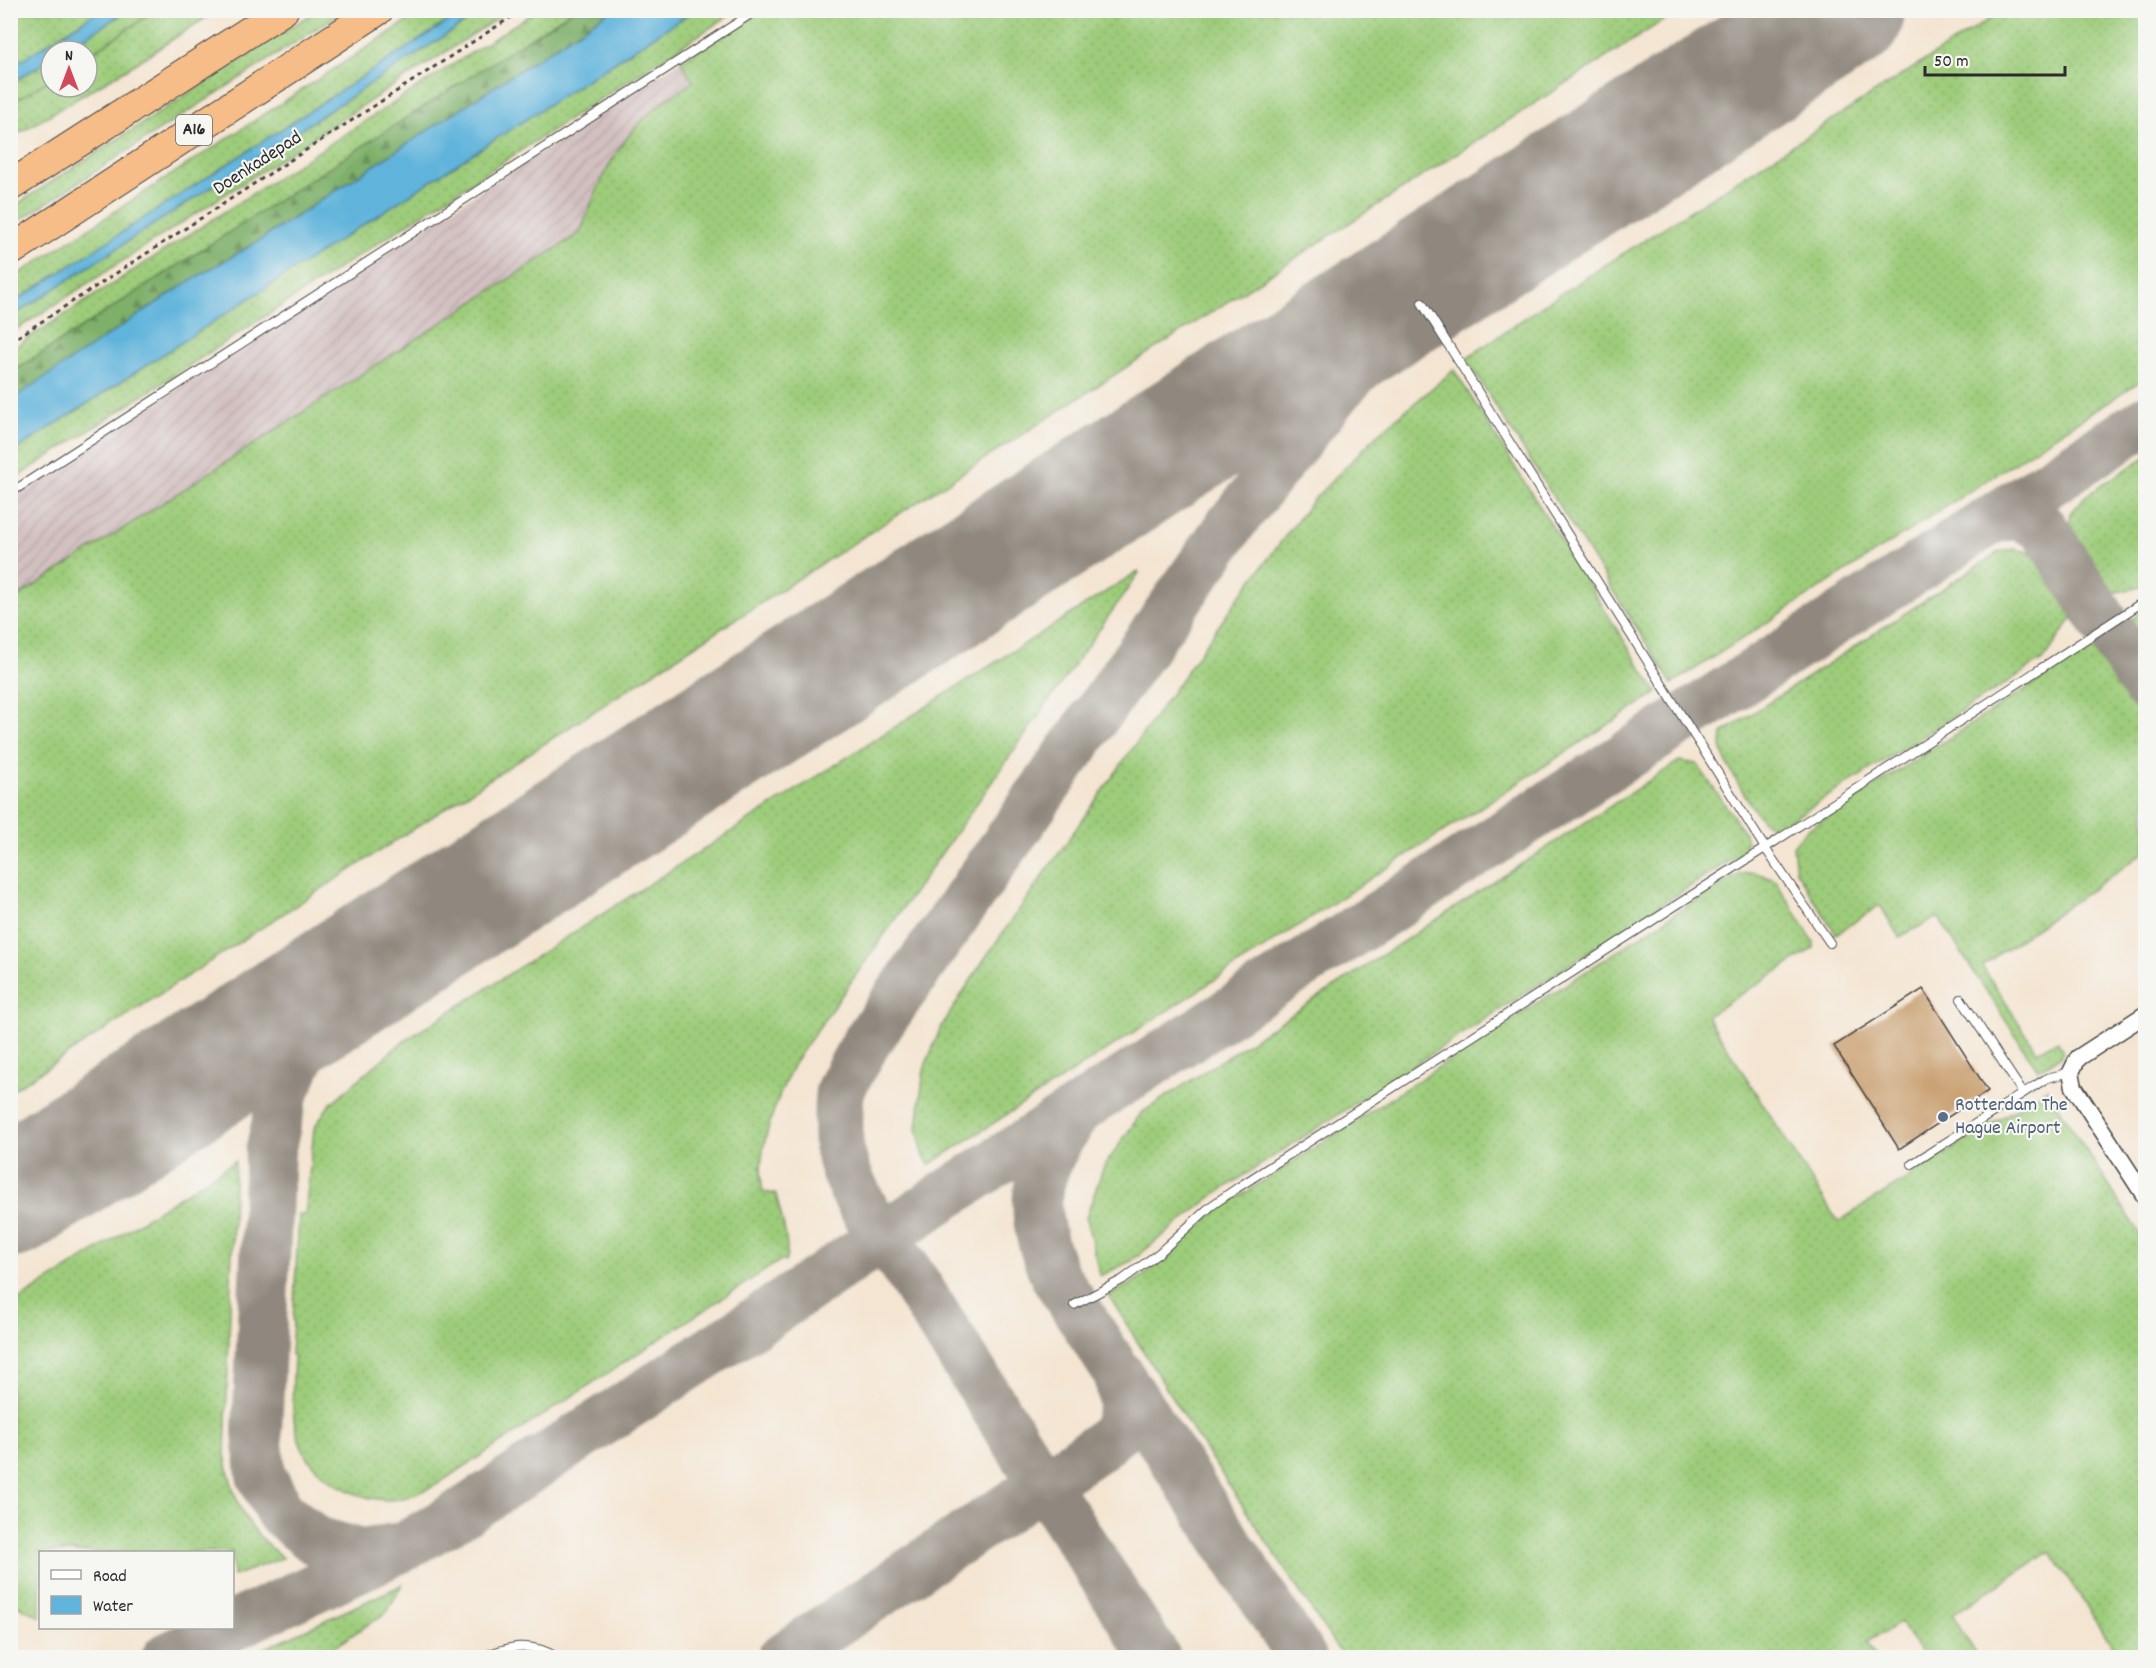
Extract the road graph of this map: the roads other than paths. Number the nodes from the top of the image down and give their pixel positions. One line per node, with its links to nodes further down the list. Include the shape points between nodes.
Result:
1 (283, 10): 4 (highway)
2 (378, 10): 7 (highway, A16)
3 (757, 10): 9 (lane)
4 (109, 121): 5 (highway); 6 (highway)
5 (10, 163)
6 (10, 186)
7 (10, 251)
8 (1422, 303): 11 (lane)
9 (10, 493)
10 (2145, 600): 11 (lane)
11 (1765, 849): 12 (lane); 19 (lane, via 1237,1188 1211,1206 1160,1253 1122,1280)
12 (1830, 944)
13 (1961, 999): 16 (lane)
14 (2145, 1014): 15 (street, via 2078,1058)
15 (2071, 1072): 16 (lane, via 2047,1078); 18 (street, via 2074,1087)
16 (2023, 1093): 17 (lane)
17 (1912, 1164)
18 (2145, 1198)
19 (1074, 1305)
20 (480, 1658): 21 (lane, via 529,1645)
21 (559, 1658)

